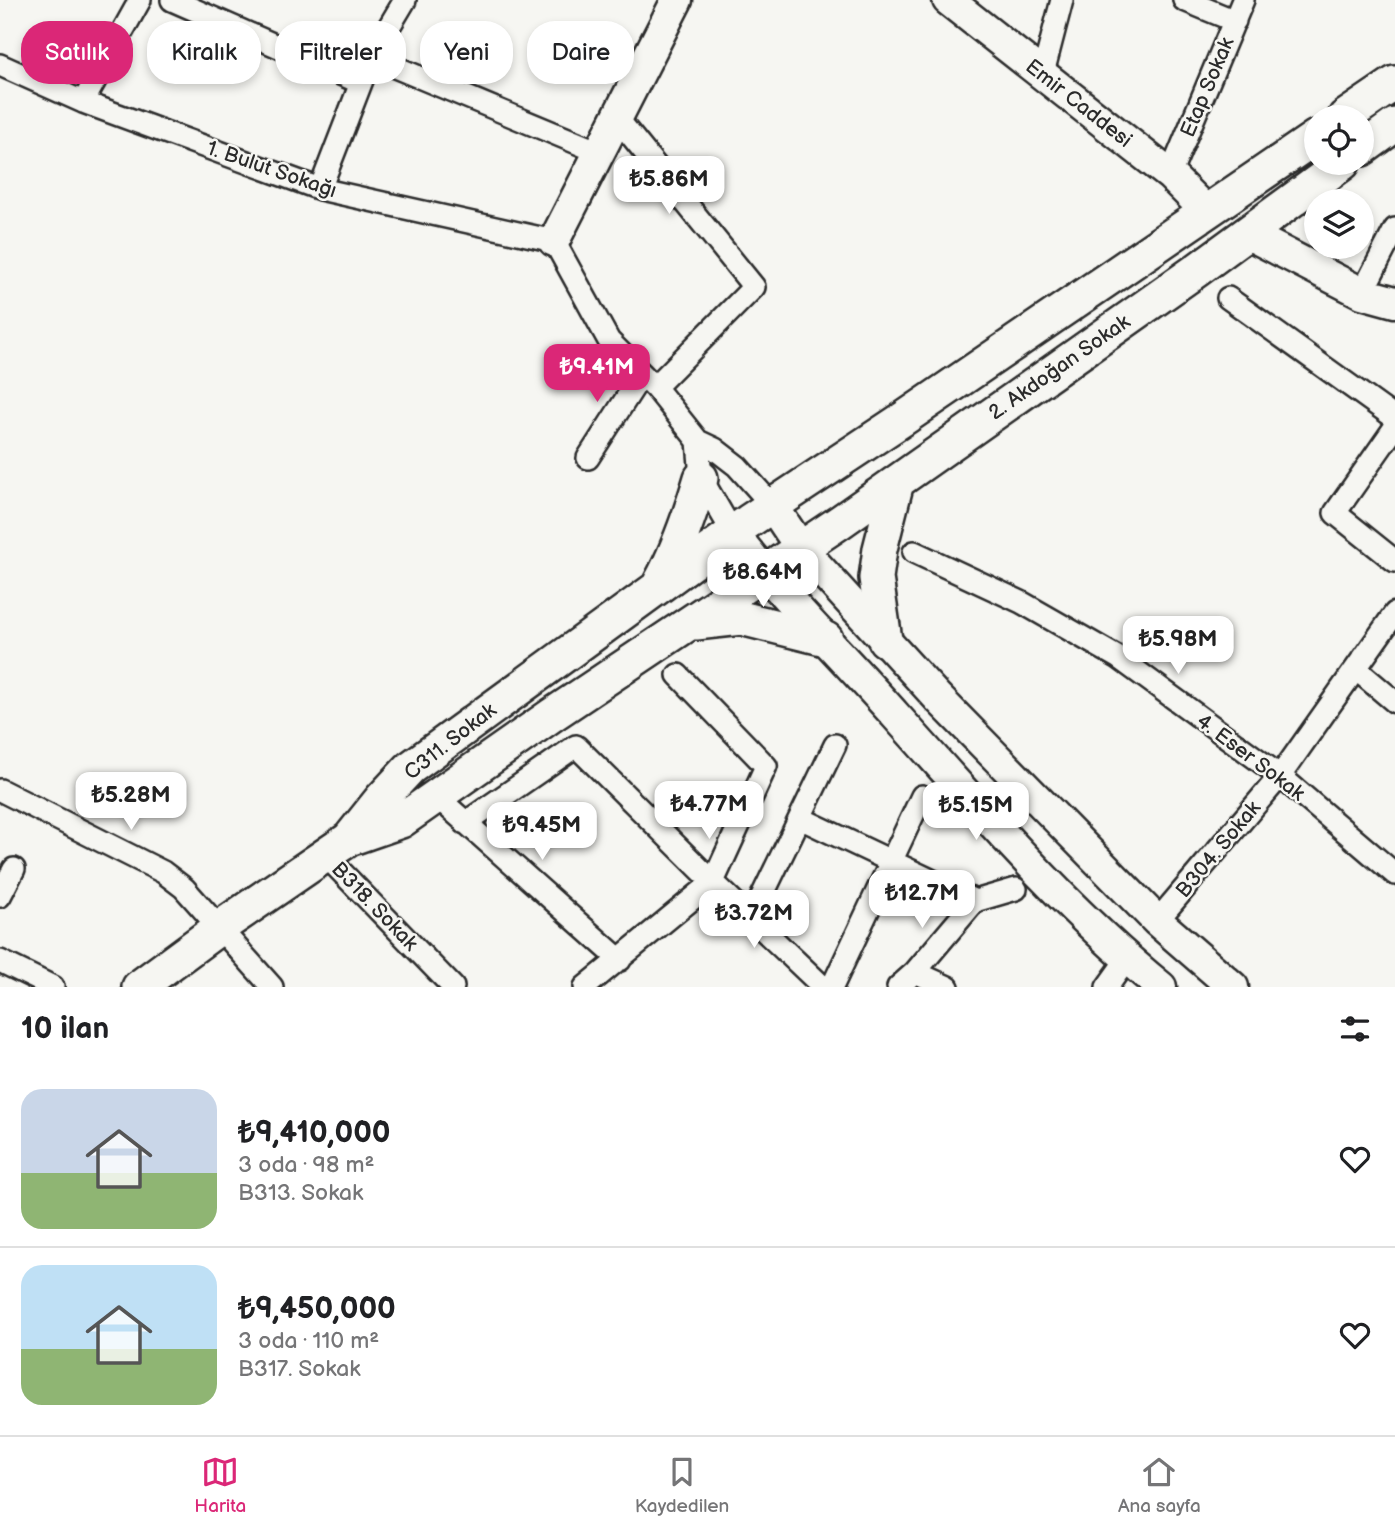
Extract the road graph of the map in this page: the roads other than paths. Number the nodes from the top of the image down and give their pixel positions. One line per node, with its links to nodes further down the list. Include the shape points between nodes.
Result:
1 (141, 0): 17 (street)
2 (172, 0): 11 (street)
3 (405, 0): 9 (street)
4 (677, 0): 19 (main road)
5 (948, 0): 14 (main road, Emir Caddesi)
6 (1062, 0): 14 (street)
7 (1184, 0): 10 (street)
8 (1243, 0): 10 (street, Etap Sokak)
9 (392, 21)
10 (1235, 21): 24 (street, Etap Sokak)
11 (275, 45)
12 (0, 65): 17 (street, 1. Bulut Sokağı)
13 (406, 72): 23 (street)
14 (1043, 73): 24 (main road, Emir Caddesi)
15 (1395, 83): 18 (main road)
16 (360, 84): 26 (street)
17 (82, 102): 26 (street, 1. Bulut Sokağı)
18 (1363, 105)
19 (617, 118): 23 (main road); 34 (street, via 754,287)
20 (1395, 125): 21 (main road)
21 (1374, 140)
22 (1304, 145): 27 (main road, C311. Sokak)
23 (599, 152): 30 (main road)
24 (1170, 175): 27 (main road, Emir Caddesi)
25 (1326, 175): 29 (main road, 2. Akdoğan Sokak)
26 (320, 189): 30 (street, 1. Bulut Sokağı)
27 (1206, 211): 41 (main road, C311. Sokak)
28 (1395, 229): 31 (street)
29 (1246, 233): 31 (main road); 40 (main road, 2. Akdoğan Sokak)
30 (554, 241): 34 (street, via 609,341)
31 (1362, 293): 33 (main road)
32 (1228, 298): 35 (street)
33 (1395, 302)
34 (648, 380): 37 (street); 38 (street)
35 (1395, 418)
36 (1395, 427): 45 (street, via 1335,513)
37 (698, 441): 39 (street); 41 (street, via 737,466)
38 (587, 458)
39 (701, 478): 42 (street); 47 (main road, via 671,563)
40 (884, 492): 43 (main road, 2. Akdoğan Sokak); 50 (main road, via 876,579)
41 (772, 505): 42 (main road, C311. Sokak); 43 (main road)
42 (733, 533): 46 (main road); 47 (main road, C311. Sokak)
43 (800, 547): 46 (main road, 2. Akdoğan Sokak); 50 (main road)
44 (914, 551): 56 (street, 4. Eser Sokak, via 1021,602 1119,658)
45 (1395, 561)
46 (764, 574): 49 (main road, 2. Akdoğan Sokak); 51 (main road)
47 (657, 587): 62 (main road, C311. Sokak, via 410,768)
48 (1395, 613): 52 (street, B304. Sokak)
49 (690, 624): 51 (main road, via 741,618); 58 (main road, 2. Akdoğan Sokak)
50 (885, 640): 71 (main road)
51 (831, 644): 73 (main road, via 1001,832)
52 (1356, 669): 54 (street); 56 (street, B304. Sokak)
53 (678, 675): 66 (street, via 766,766)
54 (1395, 702)
55 (835, 745): 60 (street)
56 (1280, 776): 65 (street, 4. Eser Sokak); 71 (street, B304. Sokak)
57 (0, 790): 72 (street, via 163,872 184,888)
58 (436, 796): 61 (street); 62 (main road, 2. Akdoğan Sokak, via 401,821)
59 (922, 796): 63 (street)
60 (800, 818): 63 (street); 70 (street)
61 (465, 823): 66 (street, via 576,746); 74 (street)
62 (337, 848): 72 (main road, C311. Sokak); 80 (street, B318. Sokak)
63 (892, 862): 69 (street); 83 (street)
64 (14, 869): 68 (street)
65 (1395, 873)
66 (713, 882): 70 (street); 74 (street)
67 (1016, 889): 69 (street)
68 (0, 896)
69 (975, 901): 76 (street)
70 (751, 919): 82 (street)
71 (1157, 921): 88 (main road)
72 (219, 928): 78 (main road, C311. Sokak); 79 (street)
73 (1127, 959): 86 (street); 87 (main road)
74 (620, 960): 81 (street)
75 (0, 961): 77 (street)
76 (915, 972): 84 (street); 85 (street)
77 (53, 987)
78 (139, 987)
79 (272, 987)
80 (453, 987)
81 (585, 987)
82 (823, 987)
83 (832, 987)
84 (898, 987)
85 (948, 987)
86 (1107, 987)
87 (1161, 987)
88 (1233, 987)

